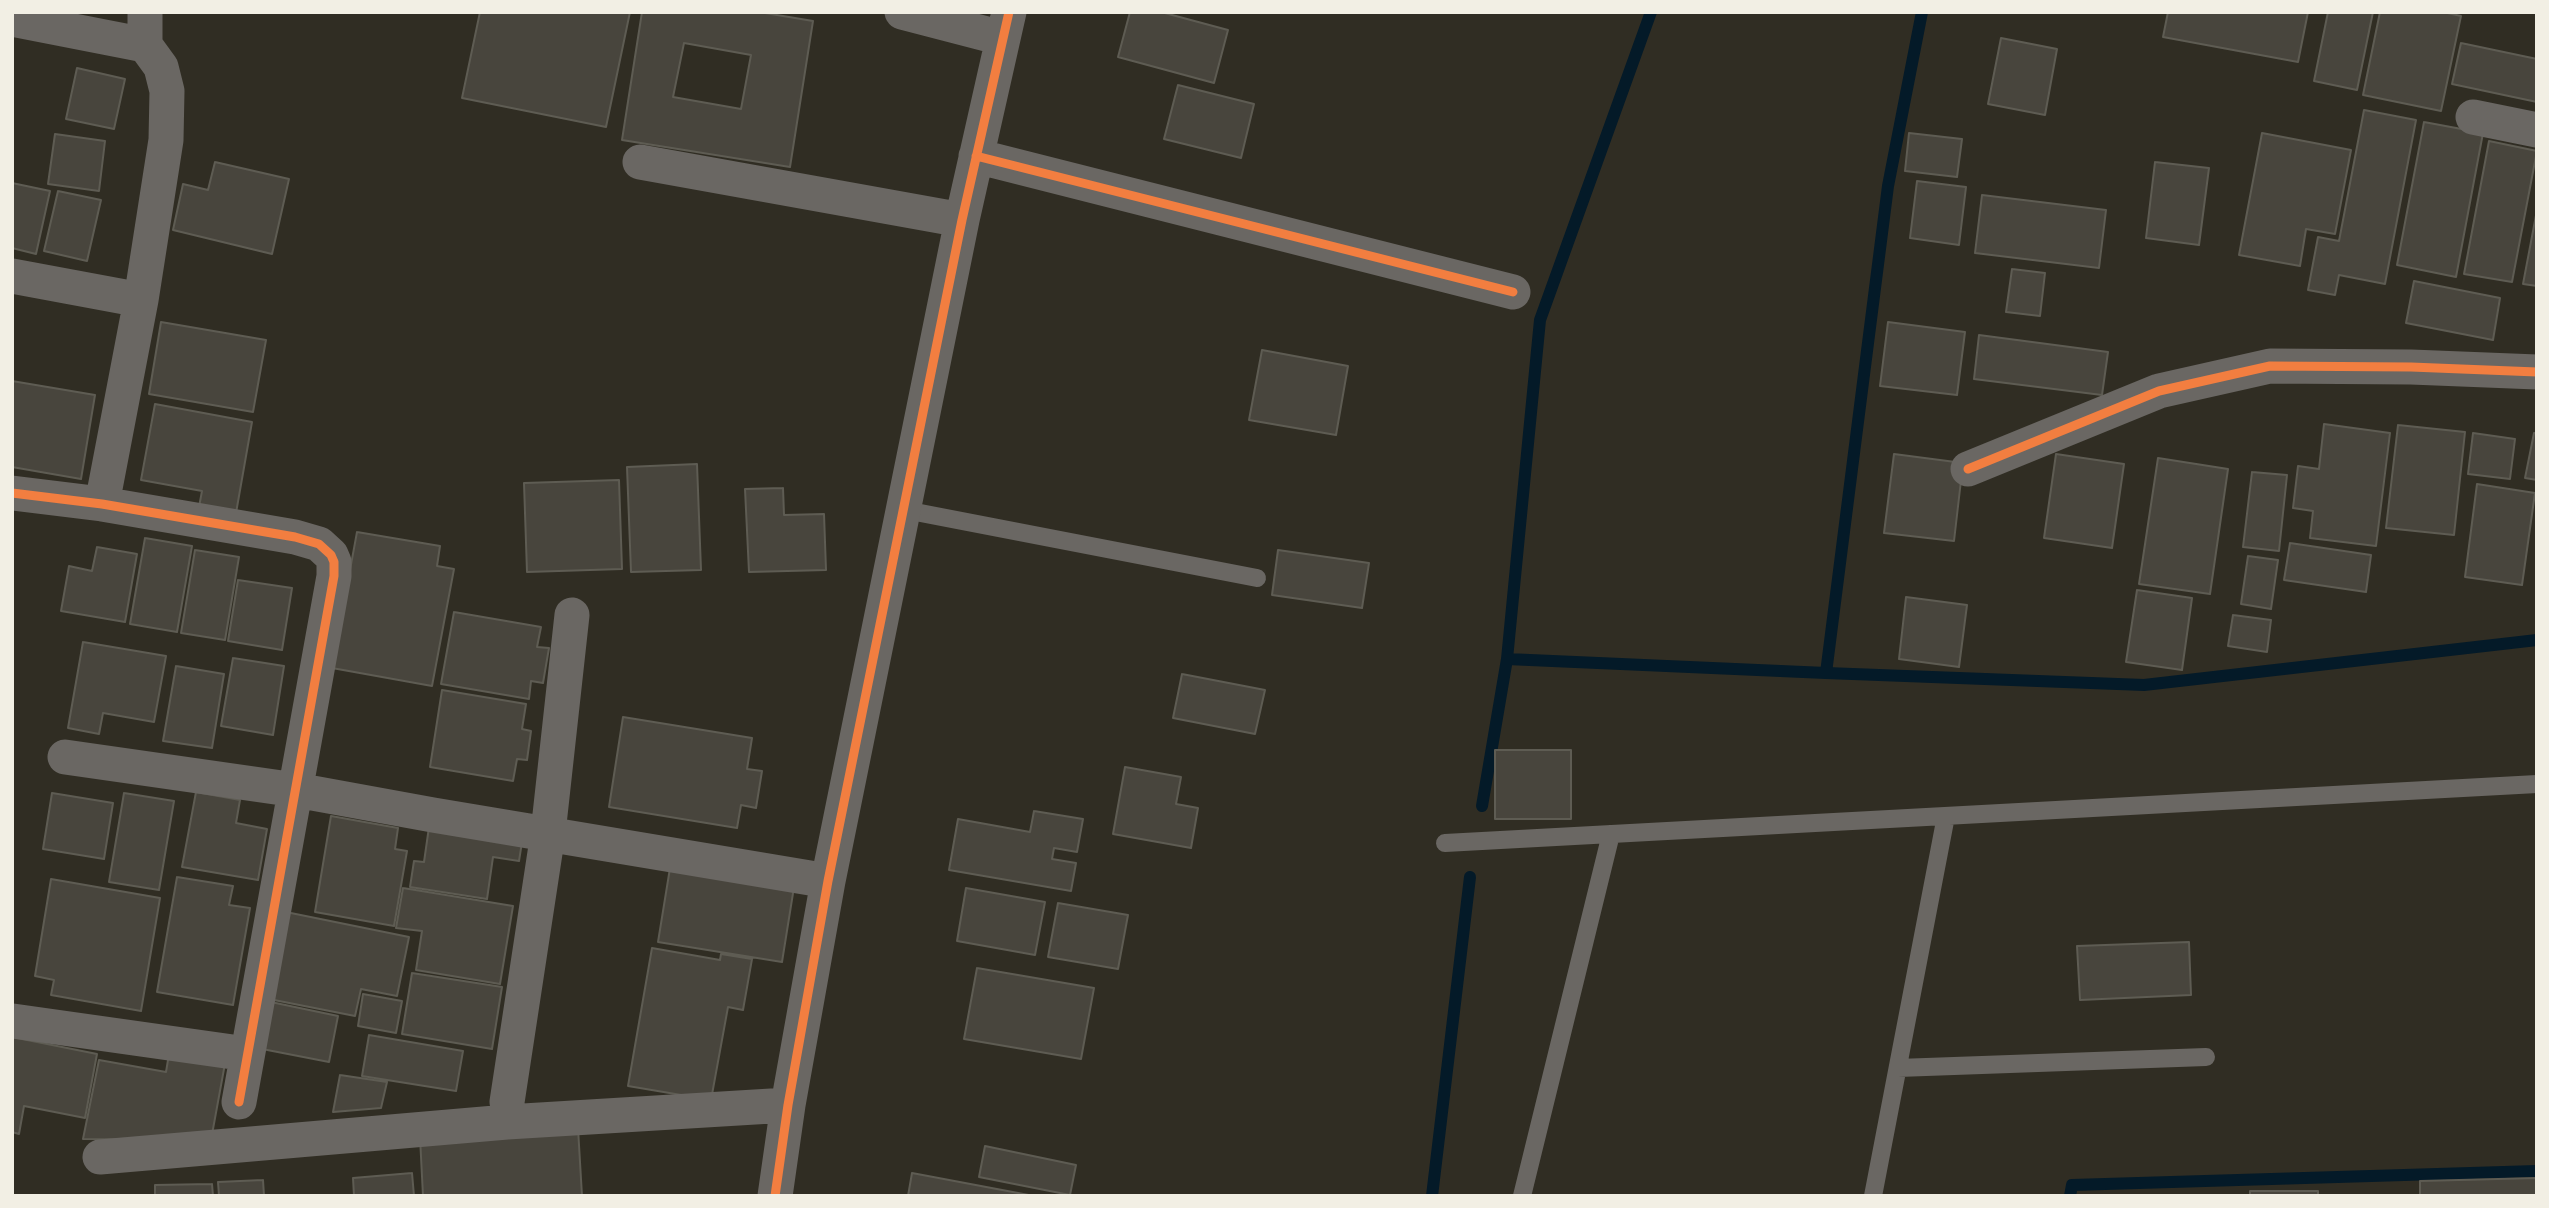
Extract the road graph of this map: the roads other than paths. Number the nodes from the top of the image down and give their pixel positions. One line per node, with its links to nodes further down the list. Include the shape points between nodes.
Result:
1 (902, 12): 3 (street)
2 (12, 19): 4 (street)
3 (1006, 25): 7 (street)
4 (145, 28): 12 (street, via 167,91 166,140)
5 (2473, 117): 6 (street)
6 (2537, 130)
7 (976, 156): 9 (street); 11 (street)
8 (640, 162): 9 (street)
9 (962, 220): 17 (street)
10 (12, 276): 12 (street)
11 (1513, 292)
12 (141, 300): 16 (street)
13 (2537, 372): 14 (street, via 2270,366 2159,391)
14 (1968, 468)
15 (12, 493): 16 (street)
16 (102, 504): 22 (street, via 295,537 319,544 331,555 334,576)
17 (905, 510): 18 (lane); 27 (street)
18 (1256, 578)
19 (572, 615): 24 (street)
20 (65, 757): 22 (street)
21 (2537, 784): 23 (lane)
22 (296, 790): 24 (street); 29 (street)
23 (1946, 816): 25 (lane); 31 (lane)
24 (548, 833): 27 (street); 33 (street)
25 (1611, 834): 26 (lane); 37 (lane)
26 (1445, 843)
27 (828, 881): 34 (street)
28 (13, 1021): 29 (street)
29 (247, 1054): 32 (street)
30 (2206, 1057): 31 (lane)
31 (1898, 1068): 38 (lane)
32 (239, 1102)
33 (507, 1102)
34 (788, 1105): 35 (street, via 508,1122); 36 (street)
35 (100, 1157)
36 (775, 1196)
37 (1522, 1196)
38 (1874, 1196)

